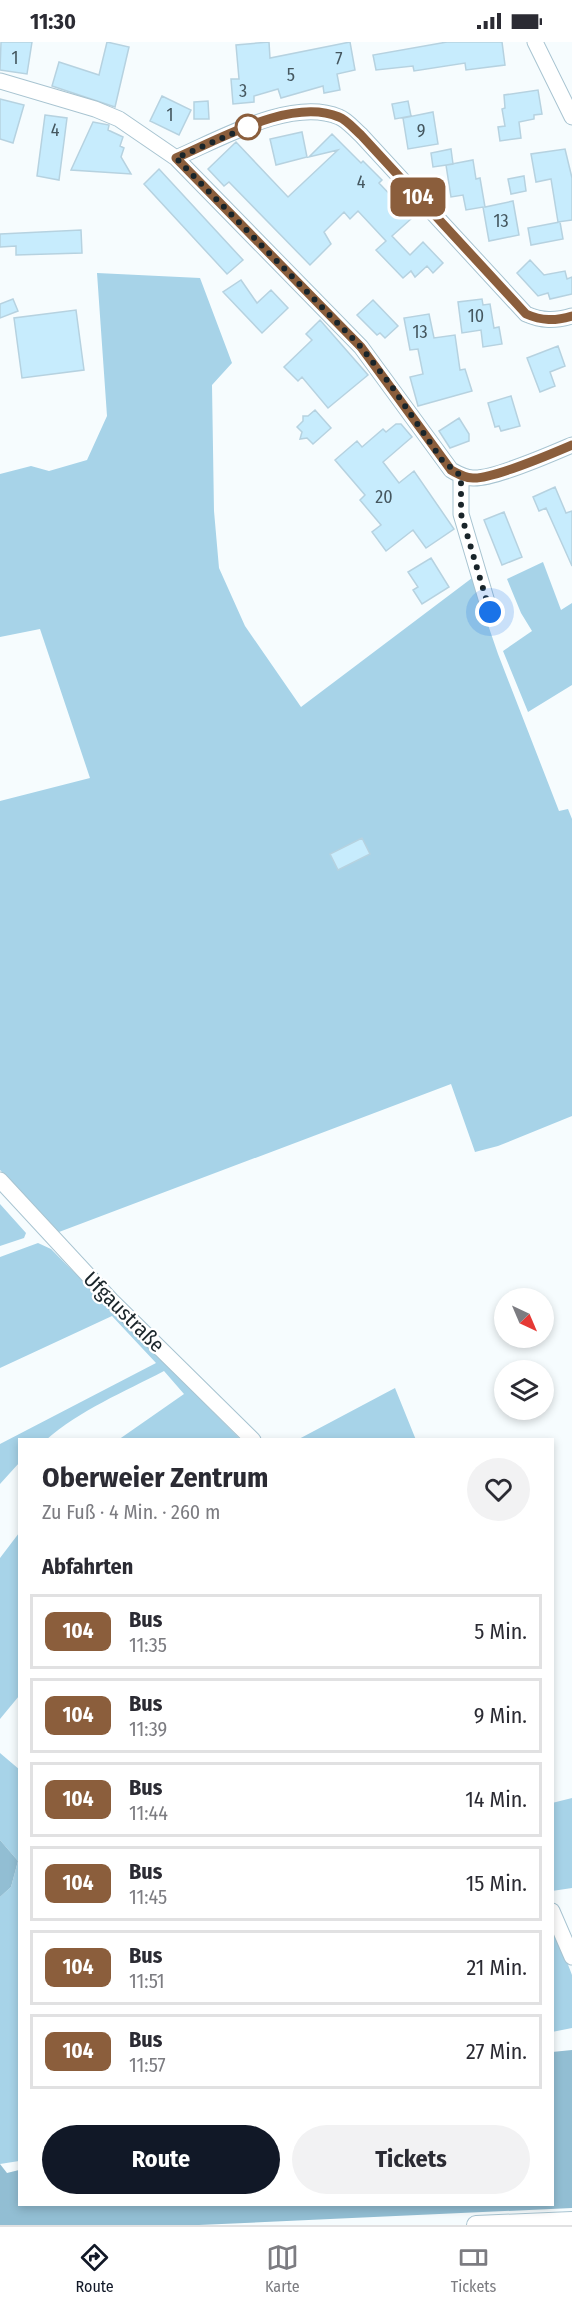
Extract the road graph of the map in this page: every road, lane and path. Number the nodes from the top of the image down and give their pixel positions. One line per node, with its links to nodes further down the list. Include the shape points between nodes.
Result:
1 (535, 42): 3 (street)
2 (0, 81): 4 (street, via 119,119)
3 (572, 117)
4 (176, 158): 5 (street, via 274,116 321,112 341,117 526,314 539,320); 7 (street, via 361,347 442,460)
5 (572, 316)
6 (572, 445): 7 (street, via 488,477)
7 (461, 476): 8 (street, via 461,514)
8 (490, 612)
9 (0, 1180): 10 (street, Ufgaustraße, via 111,1300)
10 (251, 1438)
11 (554, 1916): 12 (street)
12 (572, 1957)
13 (572, 2221): 14 (street)
14 (476, 2225)

